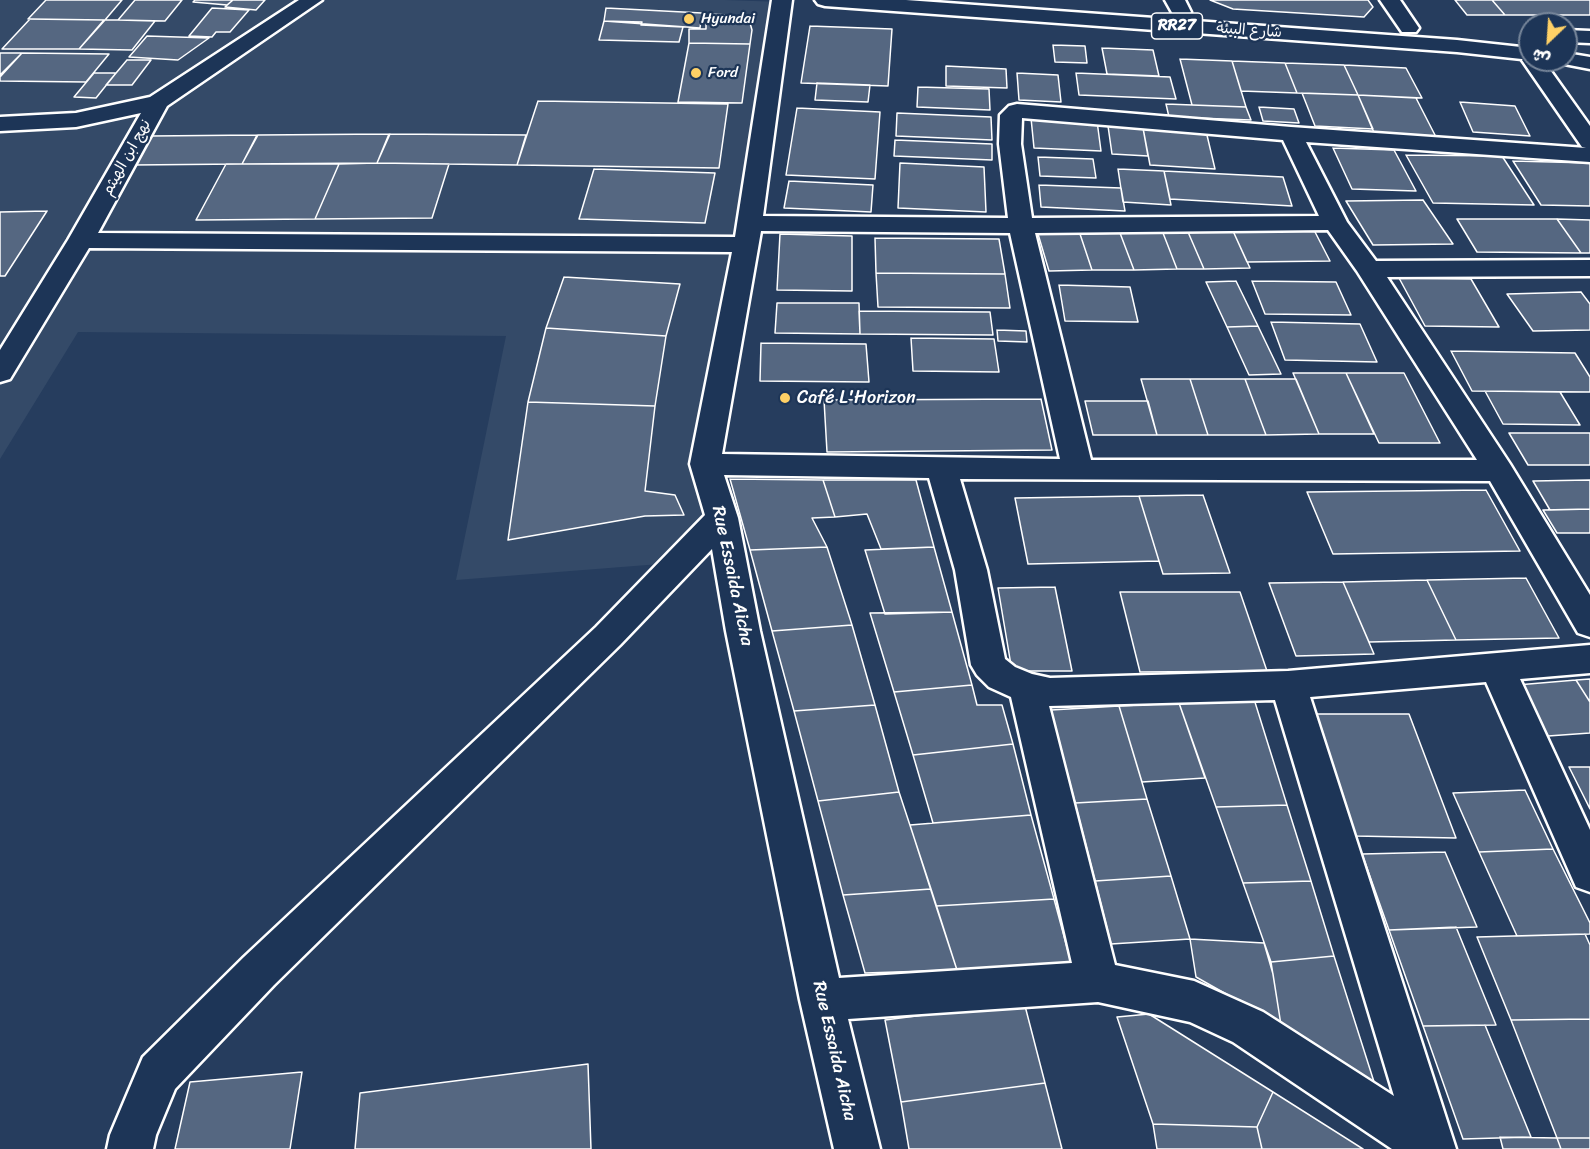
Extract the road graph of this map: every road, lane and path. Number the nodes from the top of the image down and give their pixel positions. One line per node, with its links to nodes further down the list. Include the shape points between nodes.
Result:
1 (312, 0): 11 (street, نهج ابن الهيثم)
2 (782, 0): 20 (street, Rue Essaida Aicha)
3 (825, 0): 9 (street, شارع البيئة / RR27)
4 (1019, 0): 6 (street, شارع البيئة / RR27)
5 (1390, 0): 7 (street)
6 (1178, 6): 7 (street, شارع البيئة / RR27)
7 (1409, 28): 8 (street, شارع البيئة / RR27)
8 (1518, 50)
9 (1518, 51)
10 (1543, 72): 12 (street)
11 (158, 102): 14 (street, via 75,120); 21 (street, نهج ابن الهيثم)
12 (1566, 107): 13 (street); 16 (street)
13 (1590, 109)
14 (0, 124)
15 (1291, 134): 17 (street); 18 (street); 19 (street, via 1017,111 1011,115 1010,144)
16 (1590, 142)
17 (1590, 155)
18 (1335, 223): 19 (street); 23 (street)
19 (1021, 226): 20 (street); 27 (street)
20 (747, 234): 21 (street); 25 (street, Rue Essaida Aicha)
21 (81, 240): 24 (street, نهج ابن الهيثم)
22 (1590, 268): 23 (street)
23 (1369, 269): 28 (street)
24 (0, 373)
25 (705, 464): 26 (street); 29 (street, Rue Essaida Aicha)
26 (941, 468): 27 (street); 34 (street, via 971,570 989,665 1002,677)
27 (1078, 470): 28 (street)
28 (1499, 471): 30 (street)
29 (722, 518): 37 (street, Rue Essaida Aicha); 38 (street, via 608,636 259,971 159,1073)
30 (1590, 624)
31 (1590, 658): 32 (street)
32 (1497, 667): 33 (street); 35 (street)
33 (1288, 685): 34 (street, via 1050,692); 40 (street)
34 (1028, 688): 36 (street)
35 (1590, 874)
36 (1098, 982): 37 (street); 40 (street, via 1194,1002 1248,1027)
37 (822, 1000): 39 (street, Rue Essaida Aicha)
38 (130, 1149)
39 (857, 1149)
40 (1433, 1149)

